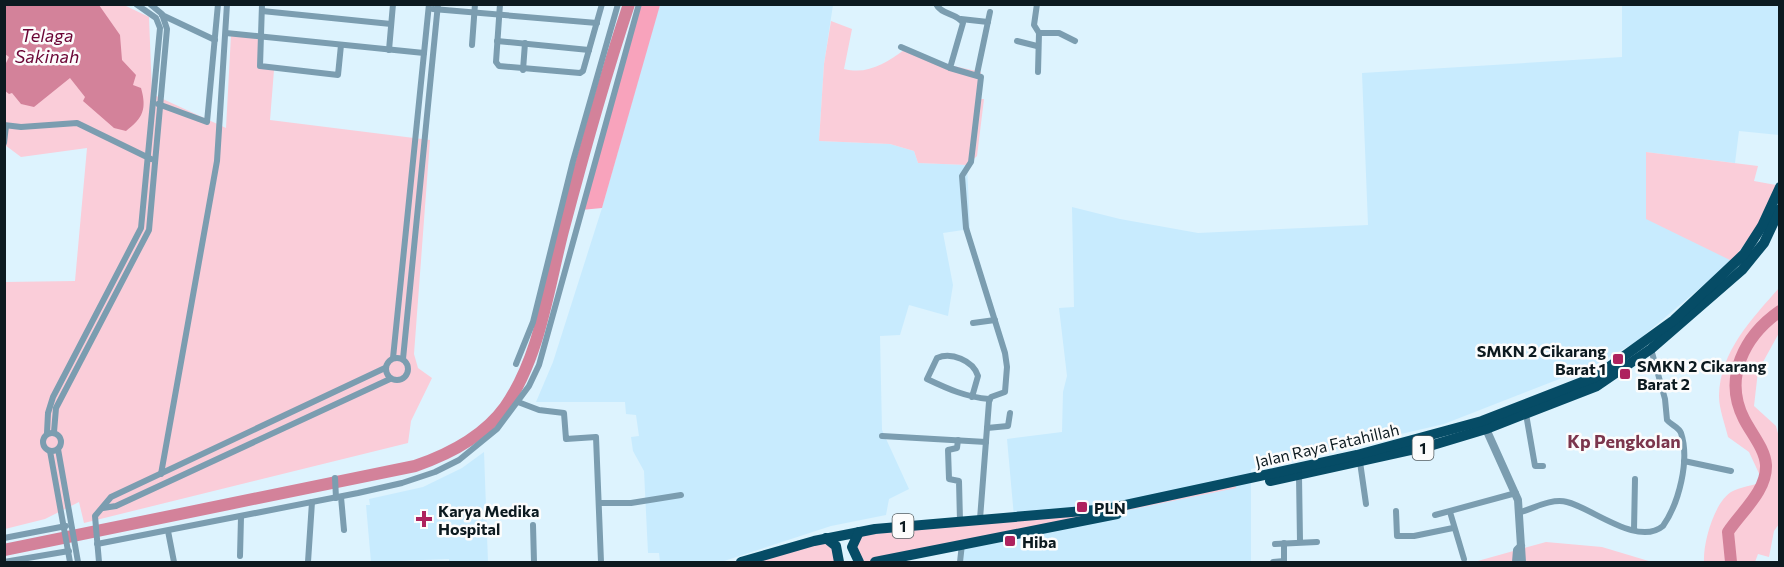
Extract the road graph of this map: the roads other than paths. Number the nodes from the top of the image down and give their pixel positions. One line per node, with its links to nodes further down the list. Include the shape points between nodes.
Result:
1 (136, 4): 19 (street)
2 (150, 4): 19 (street)
3 (218, 4): 27 (street)
4 (226, 4): 24 (street)
5 (393, 4): 23 (street)
6 (475, 4): 17 (street)
7 (500, 4): 18 (street)
8 (602, 4): 22 (street)
9 (618, 4): 56 (street, via 533,322)
10 (639, 4): 61 (street, via 544,350 535,375)
11 (936, 4): 20 (street, via 941,11)
12 (1037, 4): 25 (street, via 1034,25)
13 (429, 7): 14 (street); 38 (street)
14 (437, 7): 17 (street); 55 (street)
15 (262, 8): 23 (street); 26 (street)
16 (990, 12): 21 (street)
17 (474, 13): 18 (street); 33 (street)
18 (499, 15): 22 (street); 28 (street)
19 (159, 16): 27 (street); 43 (street, via 167,29)
20 (961, 19): 21 (street); 39 (street, via 963,25)
21 (988, 22): 42 (street)
22 (597, 23): 37 (street)
23 (391, 24): 36 (street)
24 (226, 33): 26 (street); 76 (street, via 217,161)
25 (1039, 33): 30 (street, via 1059,33); 34 (street)
26 (260, 37): 32 (street); 32 (street, via 260,66 338,75)
27 (215, 40): 43 (street, via 207,122)
28 (497, 41): 31 (street); 40 (street, via 496,64)
29 (1017, 41): 34 (street)
30 (1075, 41)
31 (525, 43): 37 (street); 40 (street)
32 (341, 45): 36 (street)
33 (472, 45)
34 (1037, 46): 41 (street)
35 (901, 47): 39 (street)
36 (389, 50): 38 (street)
37 (589, 50): 40 (street, via 582,73)
38 (424, 53): 54 (street)
39 (950, 68): 42 (street)
40 (523, 70)
41 (1038, 72)
42 (977, 74): 51 (street, via 981,79 971,162 962,173 963,206 966,228)
43 (156, 103): 46 (street)
44 (5, 125): 45 (street); 46 (street, via 73,122)
45 (4, 143)
46 (151, 159): 49 (street); 50 (street)
47 (1779, 187): 80 (highway, Jalan Raya Fatahillah / 1, via 1754,241 1733,265 1674,320 1595,377 1438,435)
48 (1779, 209): 53 (highway, Jalan Raya Fatahillah / 1, via 1764,243 1742,270)
49 (141, 228): 50 (street); 66 (street, via 53,397 48,413)
50 (149, 230): 66 (street, via 56,408)
51 (995, 321): 52 (street); 60 (street, via 1006,360 1007,389)
52 (973, 323)
53 (1651, 349): 63 (highway, Jalan Raya Fatahillah / 1, via 1597,386); 72 (street, via 1667,420 1681,433)
54 (393, 358): 55 (street); 57 (street)
55 (403, 358): 58 (street, via 409,369 407,374 403,379)
56 (516, 364)
57 (385, 368): 58 (street); 76 (street)
58 (390, 379): 87 (street, via 116,506)
59 (972, 397): 59 (street, via 978,376 971,364 951,356 937,358 927,378); 60 (street)
60 (989, 399): 64 (street)
61 (518, 402): 83 (street, via 497,429 447,466 402,483); 85 (street, via 564,413 566,439 596,437)
62 (1010, 413): 64 (street, via 1006,427)
63 (1526, 414): 65 (highway, Jalan Raya Fatahillah / 1); 74 (street, via 1535,466)
64 (987, 428): 69 (street)
65 (1486, 429): 73 (highway, Jalan Raya Fatahillah / 1); 81 (street)
66 (50, 433): 70 (street, via 61,441); 71 (street, via 42,441)
67 (882, 436): 68 (street)
68 (958, 440): 69 (street); 94 (street, via 957,448 948,450 947,473 949,479 959,481)
69 (986, 442): 93 (street)
70 (58, 449): 71 (street); 96 (street)
71 (51, 451): 97 (street)
72 (1684, 461): 75 (street); 100 (street, via 1681,482 1663,526 1651,532)
73 (1360, 462): 77 (highway, Jalan Raya Fatahillah / 1); 86 (street)
74 (1543, 466)
75 (1731, 471)
76 (161, 474): 87 (street, via 111,497)
77 (1299, 476): 80 (highway, Jalan Raya Fatahillah / 1); 106 (street)
78 (335, 479): 83 (street)
79 (1635, 479): 100 (street)
80 (1235, 485): 93 (highway, Jalan Raya Fatahillah / 1, via 1107,509); 109 (highway, Jalan Raya Fatahillah / 1, via 1042,530)
81 (1516, 493): 89 (street); 90 (street)
82 (681, 495): 85 (street, via 631,504)
83 (338, 497): 84 (street); 99 (street)
84 (312, 502): 92 (street); 121 (street)
85 (600, 503): 123 (street)
86 (1366, 504)
87 (102, 508): 105 (street, via 96,513)
88 (1396, 511): 98 (street, via 1396,536)
89 (1450, 512): 91 (street); 98 (street)
90 (1521, 512): 100 (street, via 1551,502 1567,502); 113 (street)
91 (1435, 515)
92 (241, 517): 101 (street); 114 (street)
93 (980, 519): 94 (highway, Jalan Raya Fatahillah / 1)
94 (960, 521): 102 (highway, Jalan Raya Fatahillah / 1)
95 (533, 525): 122 (street)
96 (72, 526): 97 (street); 111 (street)
97 (64, 528): 103 (street); 112 (street)
98 (1453, 528): 115 (street)
99 (344, 530)
100 (1634, 530)
101 (168, 531): 105 (street); 120 (street)
102 (859, 532): 104 (highway, Jalan Raya Fatahillah / 1); 126 (highway, via 852,547)
103 (4, 538)
104 (826, 538): 124 (highway, 1); 125 (highway, via 836,546)
105 (97, 541): 119 (street)
106 (1300, 542): 107 (street); 108 (street)
107 (1317, 542)
108 (1284, 543): 110 (street); 130 (street)
109 (962, 544): 127 (highway, Jalan Raya Fatahillah / 1); 128 (street)
110 (1275, 544)
111 (75, 547): 112 (street); 118 (street)
112 (67, 549): 116 (street); 117 (street)
113 (1520, 549): 131 (street); 132 (street)
114 (240, 556)
115 (1464, 560)
116 (4, 562)
117 (70, 562)
118 (78, 562)
119 (99, 562)
120 (174, 562)
121 (308, 562)
122 (534, 562)
123 (601, 562)
124 (741, 562)
125 (839, 562)
126 (859, 562)
127 (875, 562)
128 (960, 562)
129 (1273, 562): 130 (street)
130 (1284, 562)
131 (1516, 562)
132 (1522, 562)

